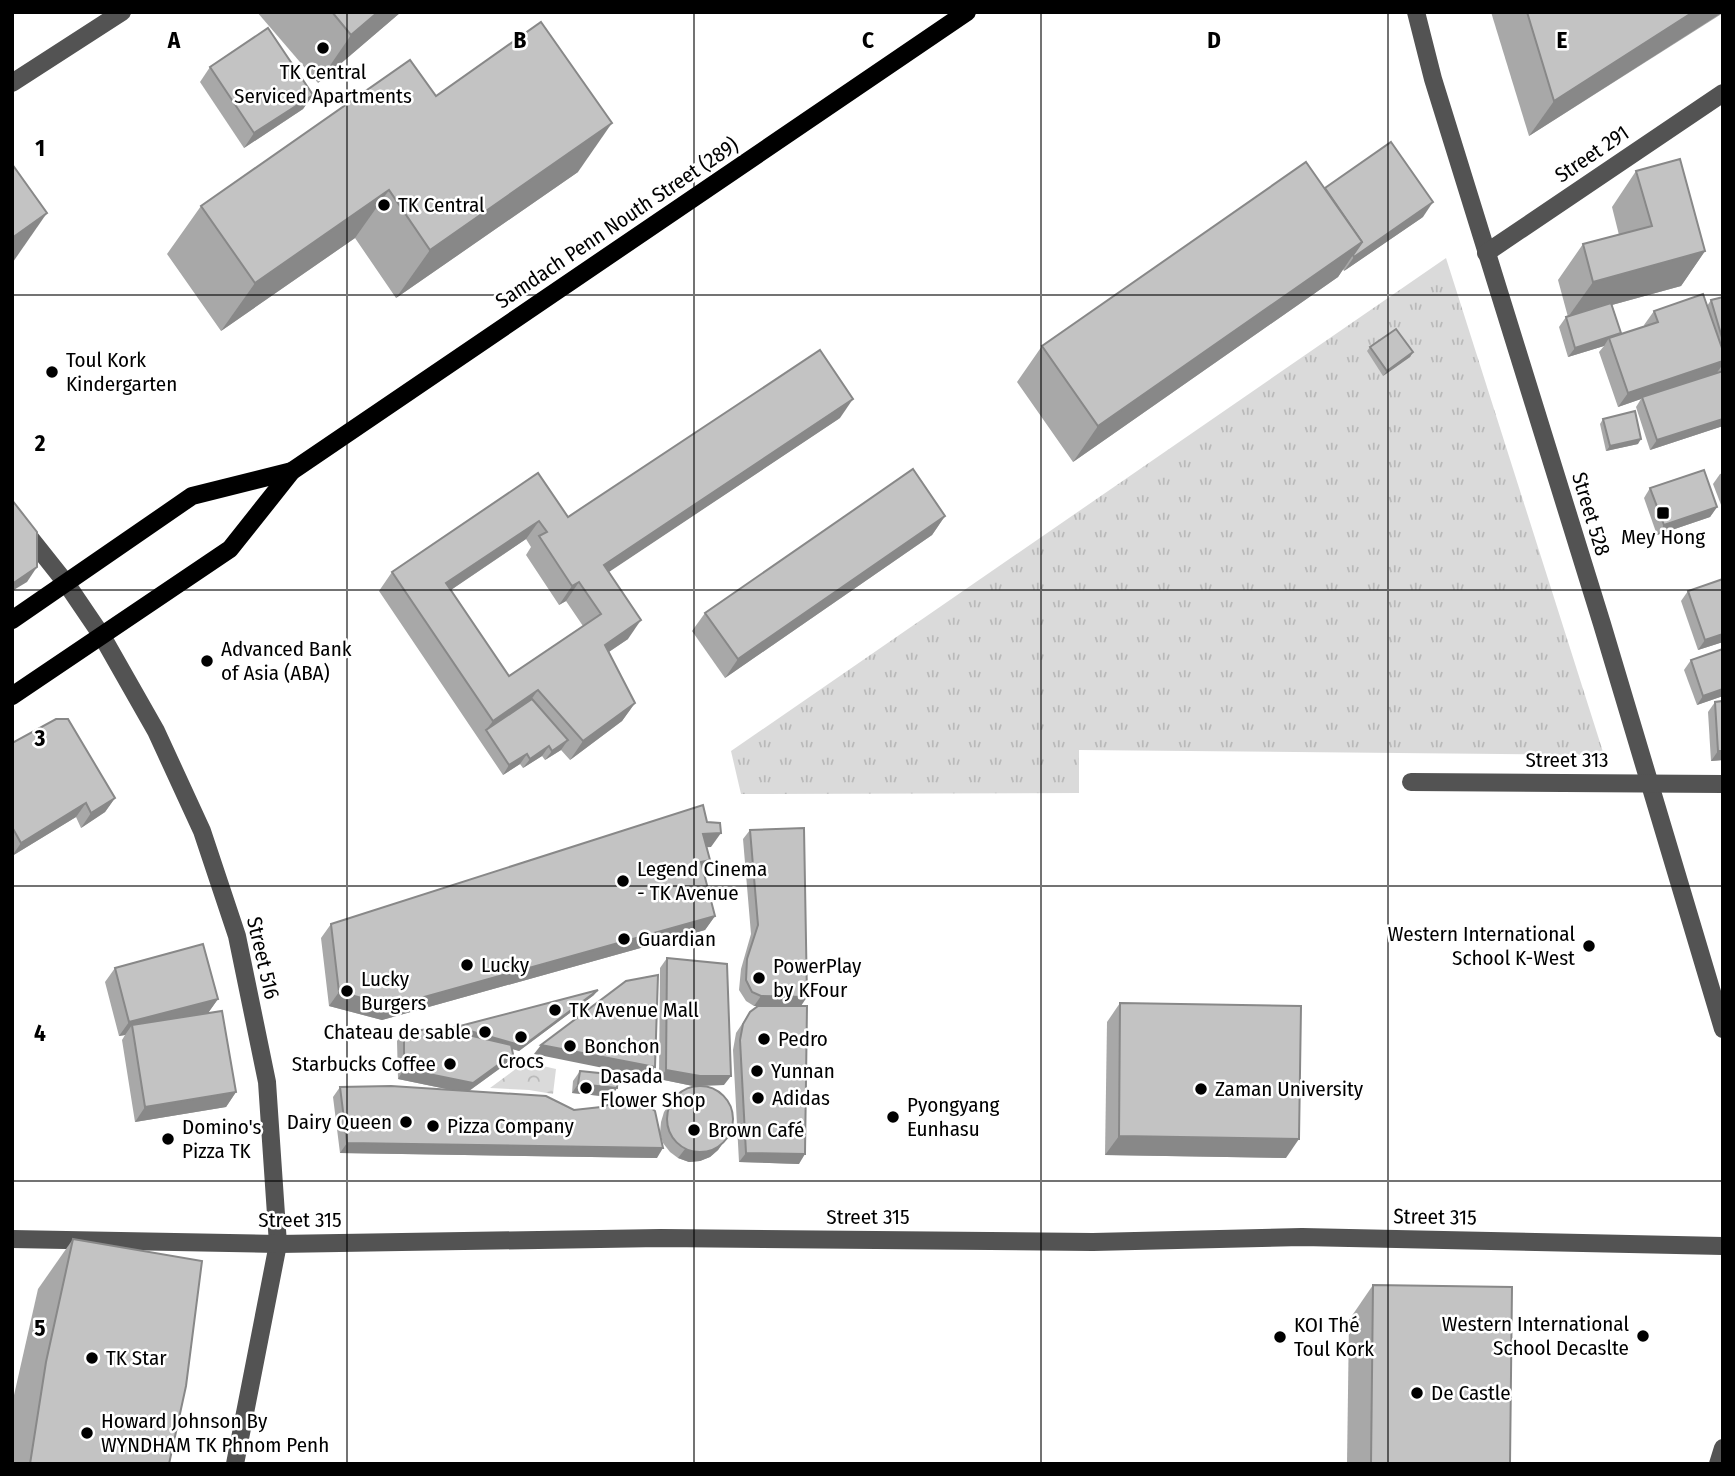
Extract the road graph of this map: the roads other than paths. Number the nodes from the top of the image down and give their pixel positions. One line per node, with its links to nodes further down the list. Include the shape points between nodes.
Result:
1 (122, 12): 4 (street)
2 (967, 12): 7 (main road, Samdach Penn Nouth Street (289))
3 (1416, 12): 6 (street, Street 528)
4 (12, 83)
5 (1723, 93): 6 (street, Street 291)
6 (1486, 253): 14 (street, Street 528)
7 (292, 471): 9 (main road, Samdach Penn Nouth Street (289), via 192,496); 11 (main road, Samdach Penn Nouth Street (289), via 230,549)
8 (12, 515): 9 (street, Street 516)
9 (66, 583): 10 (main road, Samdach Penn Nouth Street (289)); 11 (street, Street 516)
10 (12, 620)
11 (102, 636): 12 (main road, Samdach Penn Nouth Street (289)); 18 (street, Street 516, via 156,731 202,831 237,936 267,1082)
12 (12, 696)
13 (1411, 782): 14 (street, Street 313)
14 (1650, 784): 15 (street, Street 313); 16 (street, Street 528)
15 (1723, 784)
16 (1723, 1029)
17 (12, 1239): 18 (street, Street 315)
18 (278, 1244): 19 (street, Street 315, via 661,1238 1093,1242 1302,1237); 21 (street, Street 516)
19 (1723, 1246)
20 (1723, 1448): 22 (street)
21 (235, 1464)
22 (1718, 1464)

